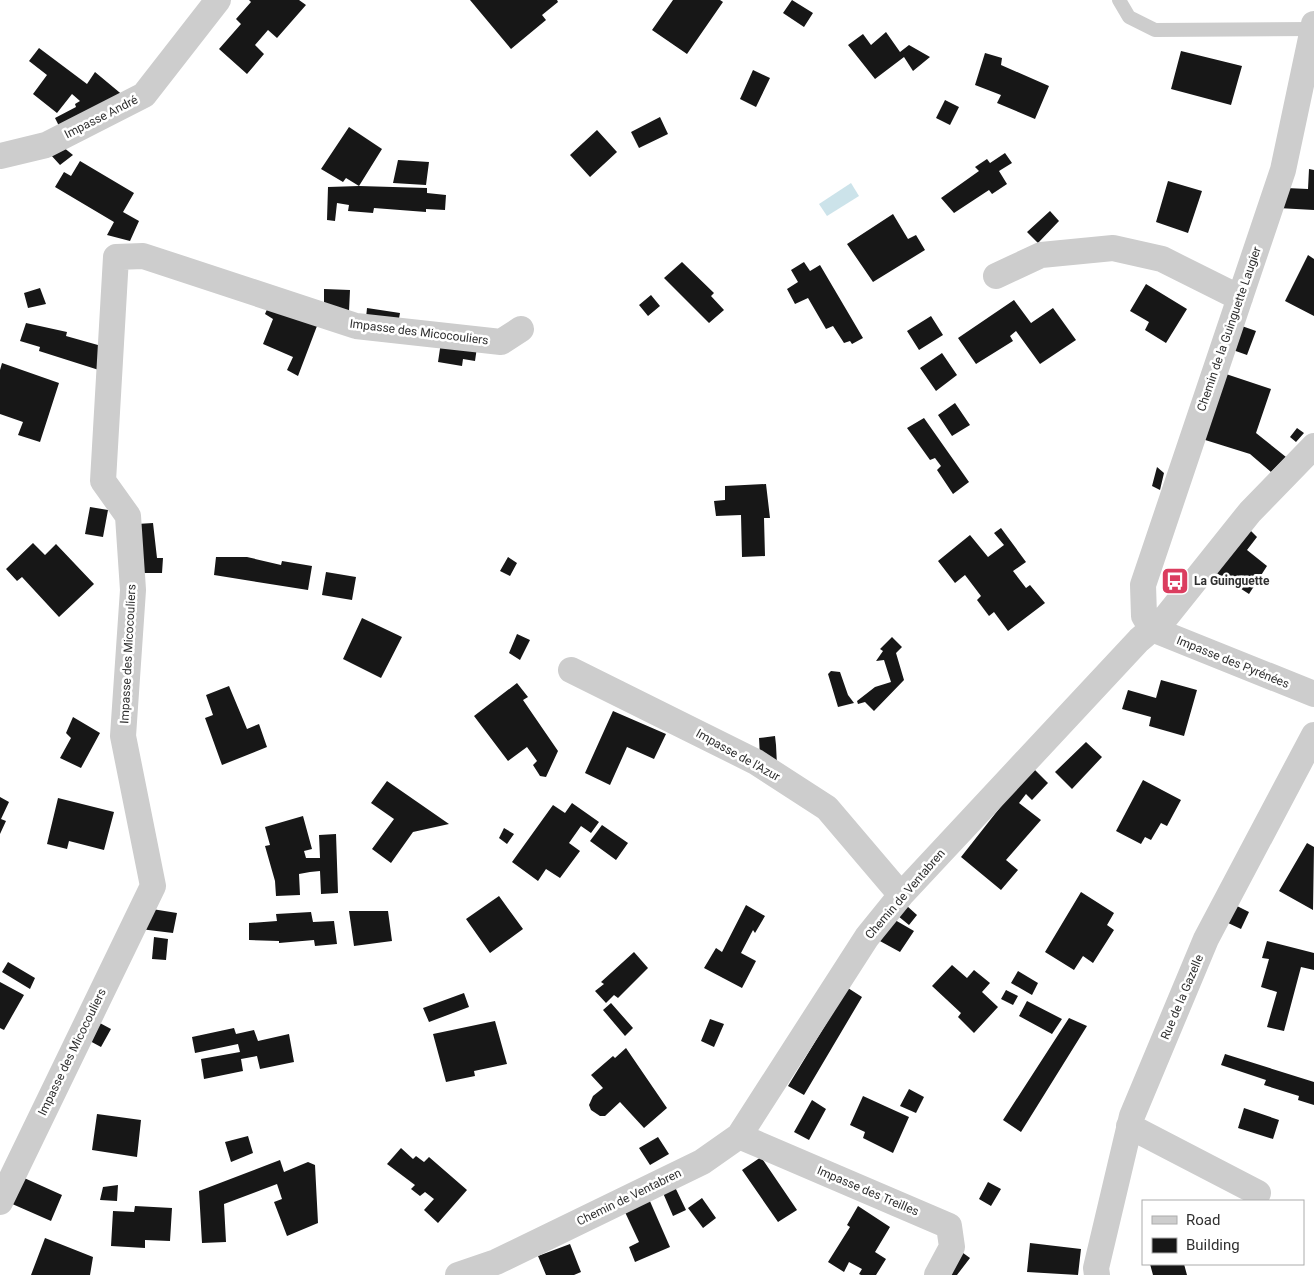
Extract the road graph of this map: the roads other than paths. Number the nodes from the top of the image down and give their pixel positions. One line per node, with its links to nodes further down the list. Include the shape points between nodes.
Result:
1 (218, 0): 4 (street, Impasse André, via 144,95 46,145)
2 (1119, 0): 3 (lane, via 1129,17 1155,30)
3 (1313, 26): 6 (street, Chemin de la Guinguette Laugier, via 1282,170)
4 (0, 156)
5 (996, 276): 6 (street, via 1041,255 1113,248 1162,259)
6 (1240, 298): 9 (street, Chemin de la Guinguette Laugier, via 1142,585 1144,616)
7 (520, 330): 17 (street, Impasse des Micocouliers, via 502,342 356,326 143,256 116,257 104,481 128,516 133,590 123,736 153,886)
8 (1314, 446): 9 (street, Chemin de Ventabren, via 1250,512)
9 (1152, 630): 11 (street, Impasse des Pyrénées); 13 (street, Chemin de Ventabren, via 1139,640)
10 (571, 670): 13 (street, Impasse de l'Azur, via 756,762 827,808)
11 (1314, 694)
12 (1314, 735): 14 (street, Rue de la Gazelle, via 1206,939)
13 (901, 895): 15 (street, Chemin de Ventabren, via 866,937)
14 (1129, 1126): 16 (street); 20 (street, Rue de la Gazelle)
15 (739, 1136): 18 (street, Chemin de Ventabren, via 702,1162 496,1262); 19 (street, Impasse des Treilles, via 949,1226 952,1247)
16 (1258, 1193)
17 (0, 1202)
18 (458, 1275)
19 (936, 1275)
20 (1097, 1275)

